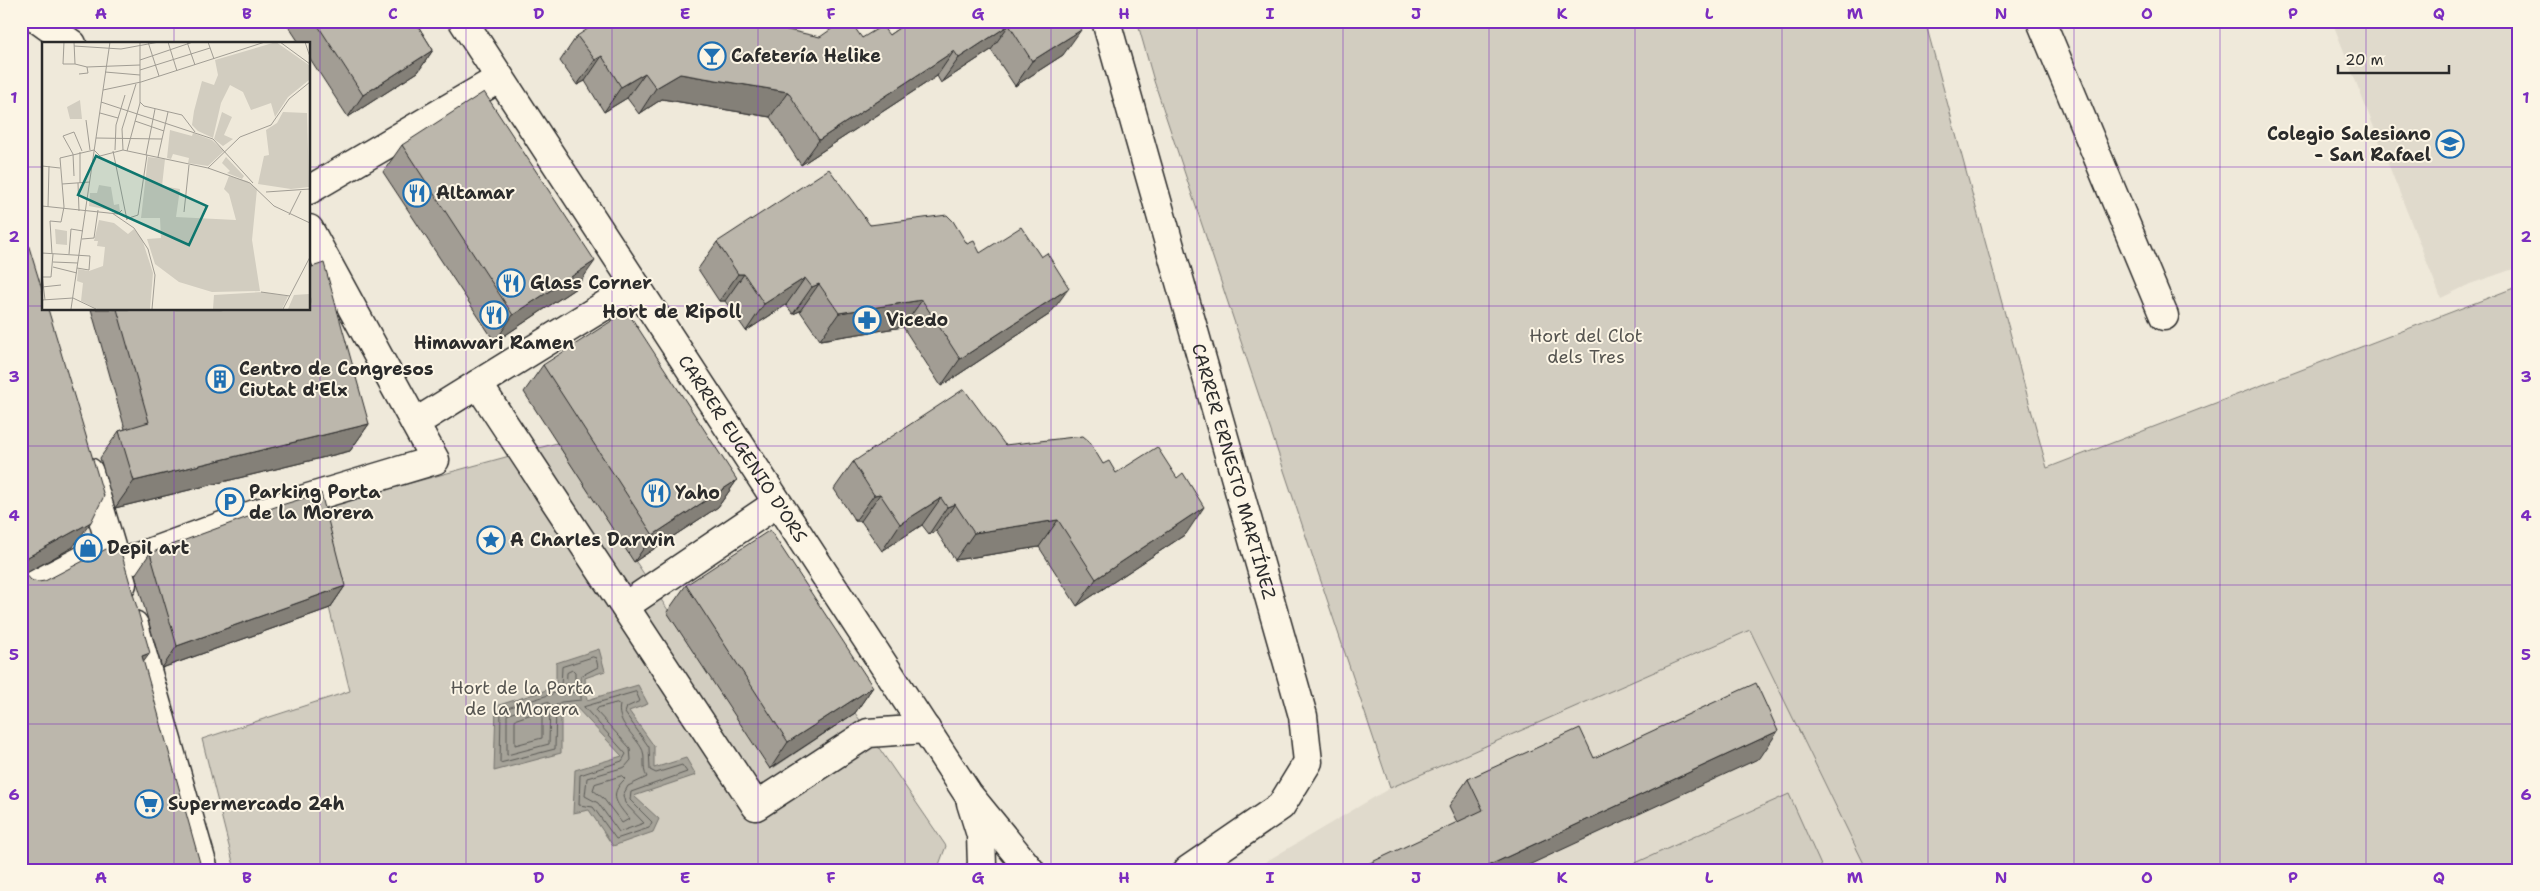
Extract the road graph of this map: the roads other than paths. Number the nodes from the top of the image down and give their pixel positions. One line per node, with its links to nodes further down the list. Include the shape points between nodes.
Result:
1 (40, 21): 5 (street)
2 (463, 21): 6 (street, CARRER EUGENIO D'ORS)
3 (1106, 21): 23 (street, CARRER ERNESTO MARTÍNEZ, via 1303,716 1308,762 1281,806)
4 (2041, 21): 10 (street)
5 (69, 42)
6 (500, 78): 7 (street); 9 (street, CARRER EUGENIO D'ORS)
7 (310, 189)
8 (310, 231): 12 (street)
9 (636, 286): 11 (street); 14 (street, CARRER EUGENIO D'ORS)
10 (2164, 316)
11 (478, 384): 12 (street); 17 (street)
12 (415, 423): 15 (street, via 435,460)
13 (83, 450): 15 (street)
14 (778, 503): 17 (street); 18 (street, CARRER EUGENIO D'ORS)
15 (113, 555): 16 (street); 20 (street)
16 (21, 592)
17 (625, 606): 18 (street, via 756,806 868,732)
18 (926, 729): 19 (street, CARRER EUGENIO D'ORS)
19 (968, 794): 21 (street, via 981,835); 22 (street, CARRER EUGENIO D'ORS)
20 (204, 870)
21 (980, 870)
22 (1030, 870)
23 (1188, 870)

